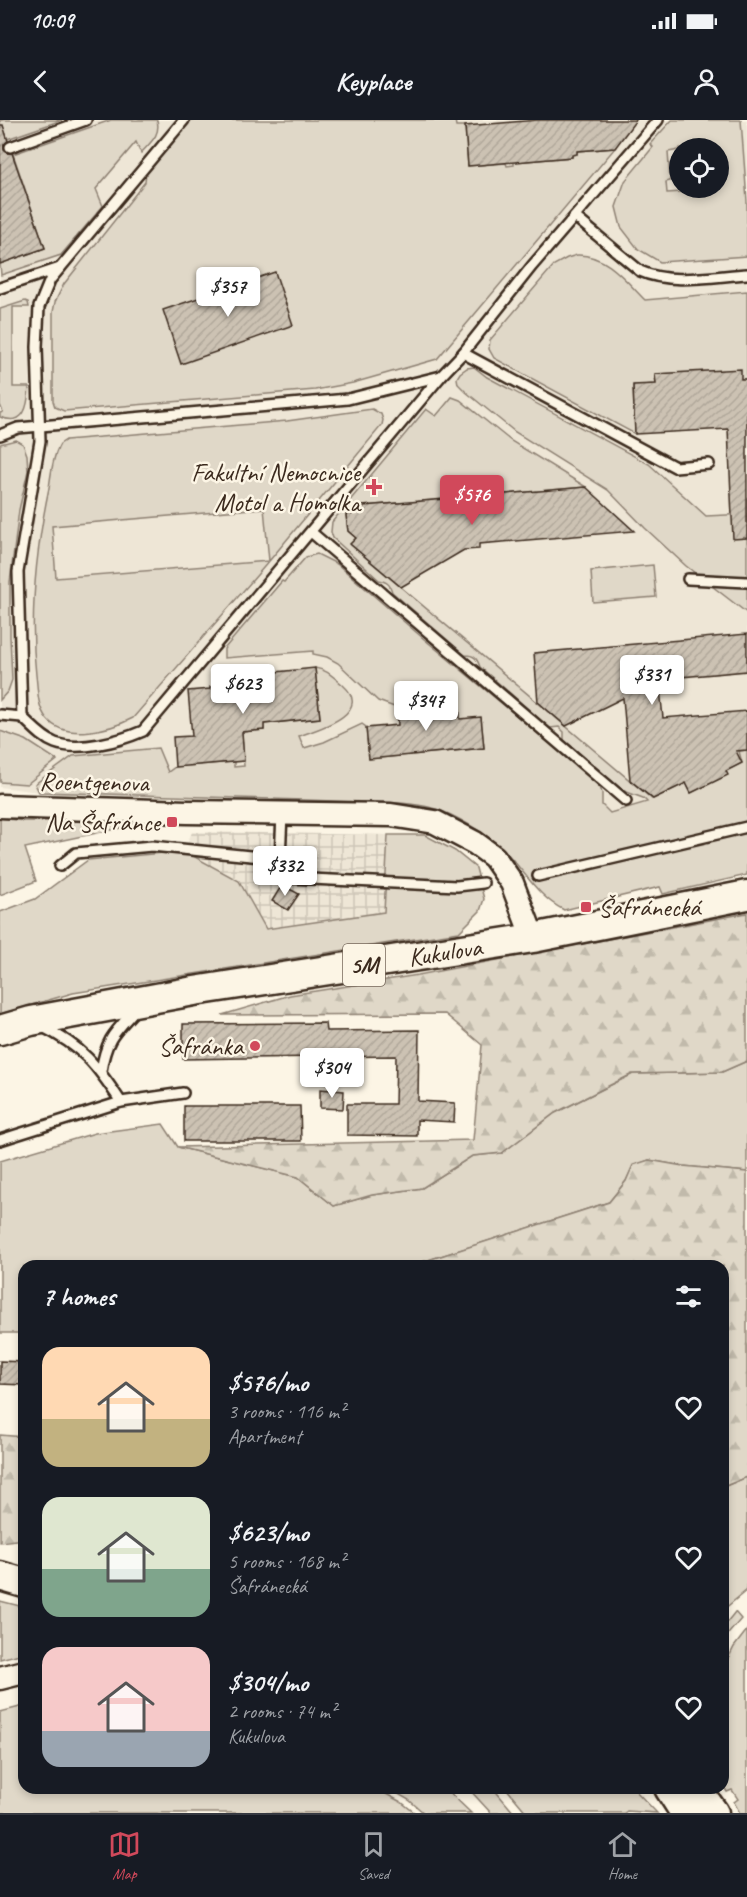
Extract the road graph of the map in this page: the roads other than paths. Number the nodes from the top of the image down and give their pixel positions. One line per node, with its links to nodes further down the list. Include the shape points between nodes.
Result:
1 (86, 120): 4 (lane)
2 (183, 120): 6 (lane)
3 (658, 120): 5 (lane)
4 (10, 147)
5 (575, 217): 7 (lane, via 640,271 652,276 665,279); 9 (lane)
6 (60, 268): 8 (lane); 11 (lane, via 50,280 39,307)
7 (747, 274)
8 (0, 288)
9 (463, 353): 10 (lane); 13 (lane, via 675,466)
10 (441, 376): 11 (lane, via 348,399); 14 (lane)
11 (40, 428): 12 (lane, via 18,428); 18 (lane, via 18,572)
12 (0, 435)
13 (709, 464)
14 (311, 532): 18 (lane, via 143,731 109,742 71,746 54,743); 19 (lane)
15 (688, 579): 16 (lane)
16 (747, 582)
17 (0, 715): 18 (lane)
18 (22, 717)
19 (626, 801)
20 (0, 806): 21 (street, Roentgenova)
21 (282, 814): 23 (lane); 28 (street, via 391,815 435,822 494,857 515,888)
22 (747, 827): 25 (lane)
23 (280, 858): 24 (lane, via 152,846 76,853); 26 (lane, via 290,878 457,886)
24 (60, 866)
25 (538, 876)
26 (483, 883)
27 (747, 895): 28 (main road, Kukulova / 5M)
28 (533, 938): 29 (main road, Kukulova / 5M)
29 (144, 1000): 30 (main road, Kukulova / 5M); 32 (lane, via 112,1034 104,1050)
30 (31, 1021): 31 (main road, Kukulova / 5M); 32 (lane, via 80,1049)
31 (0, 1030)
32 (101, 1071): 34 (lane)
33 (183, 1093): 34 (lane)
34 (121, 1102): 35 (lane)
35 (0, 1140)
36 (0, 1576): 37 (main road)
37 (18, 1581)
38 (18, 1674): 39 (street)
39 (0, 1678)
40 (673, 1794): 42 (main road)
41 (700, 1794): 43 (main road)
42 (685, 1813)
43 (714, 1813)

